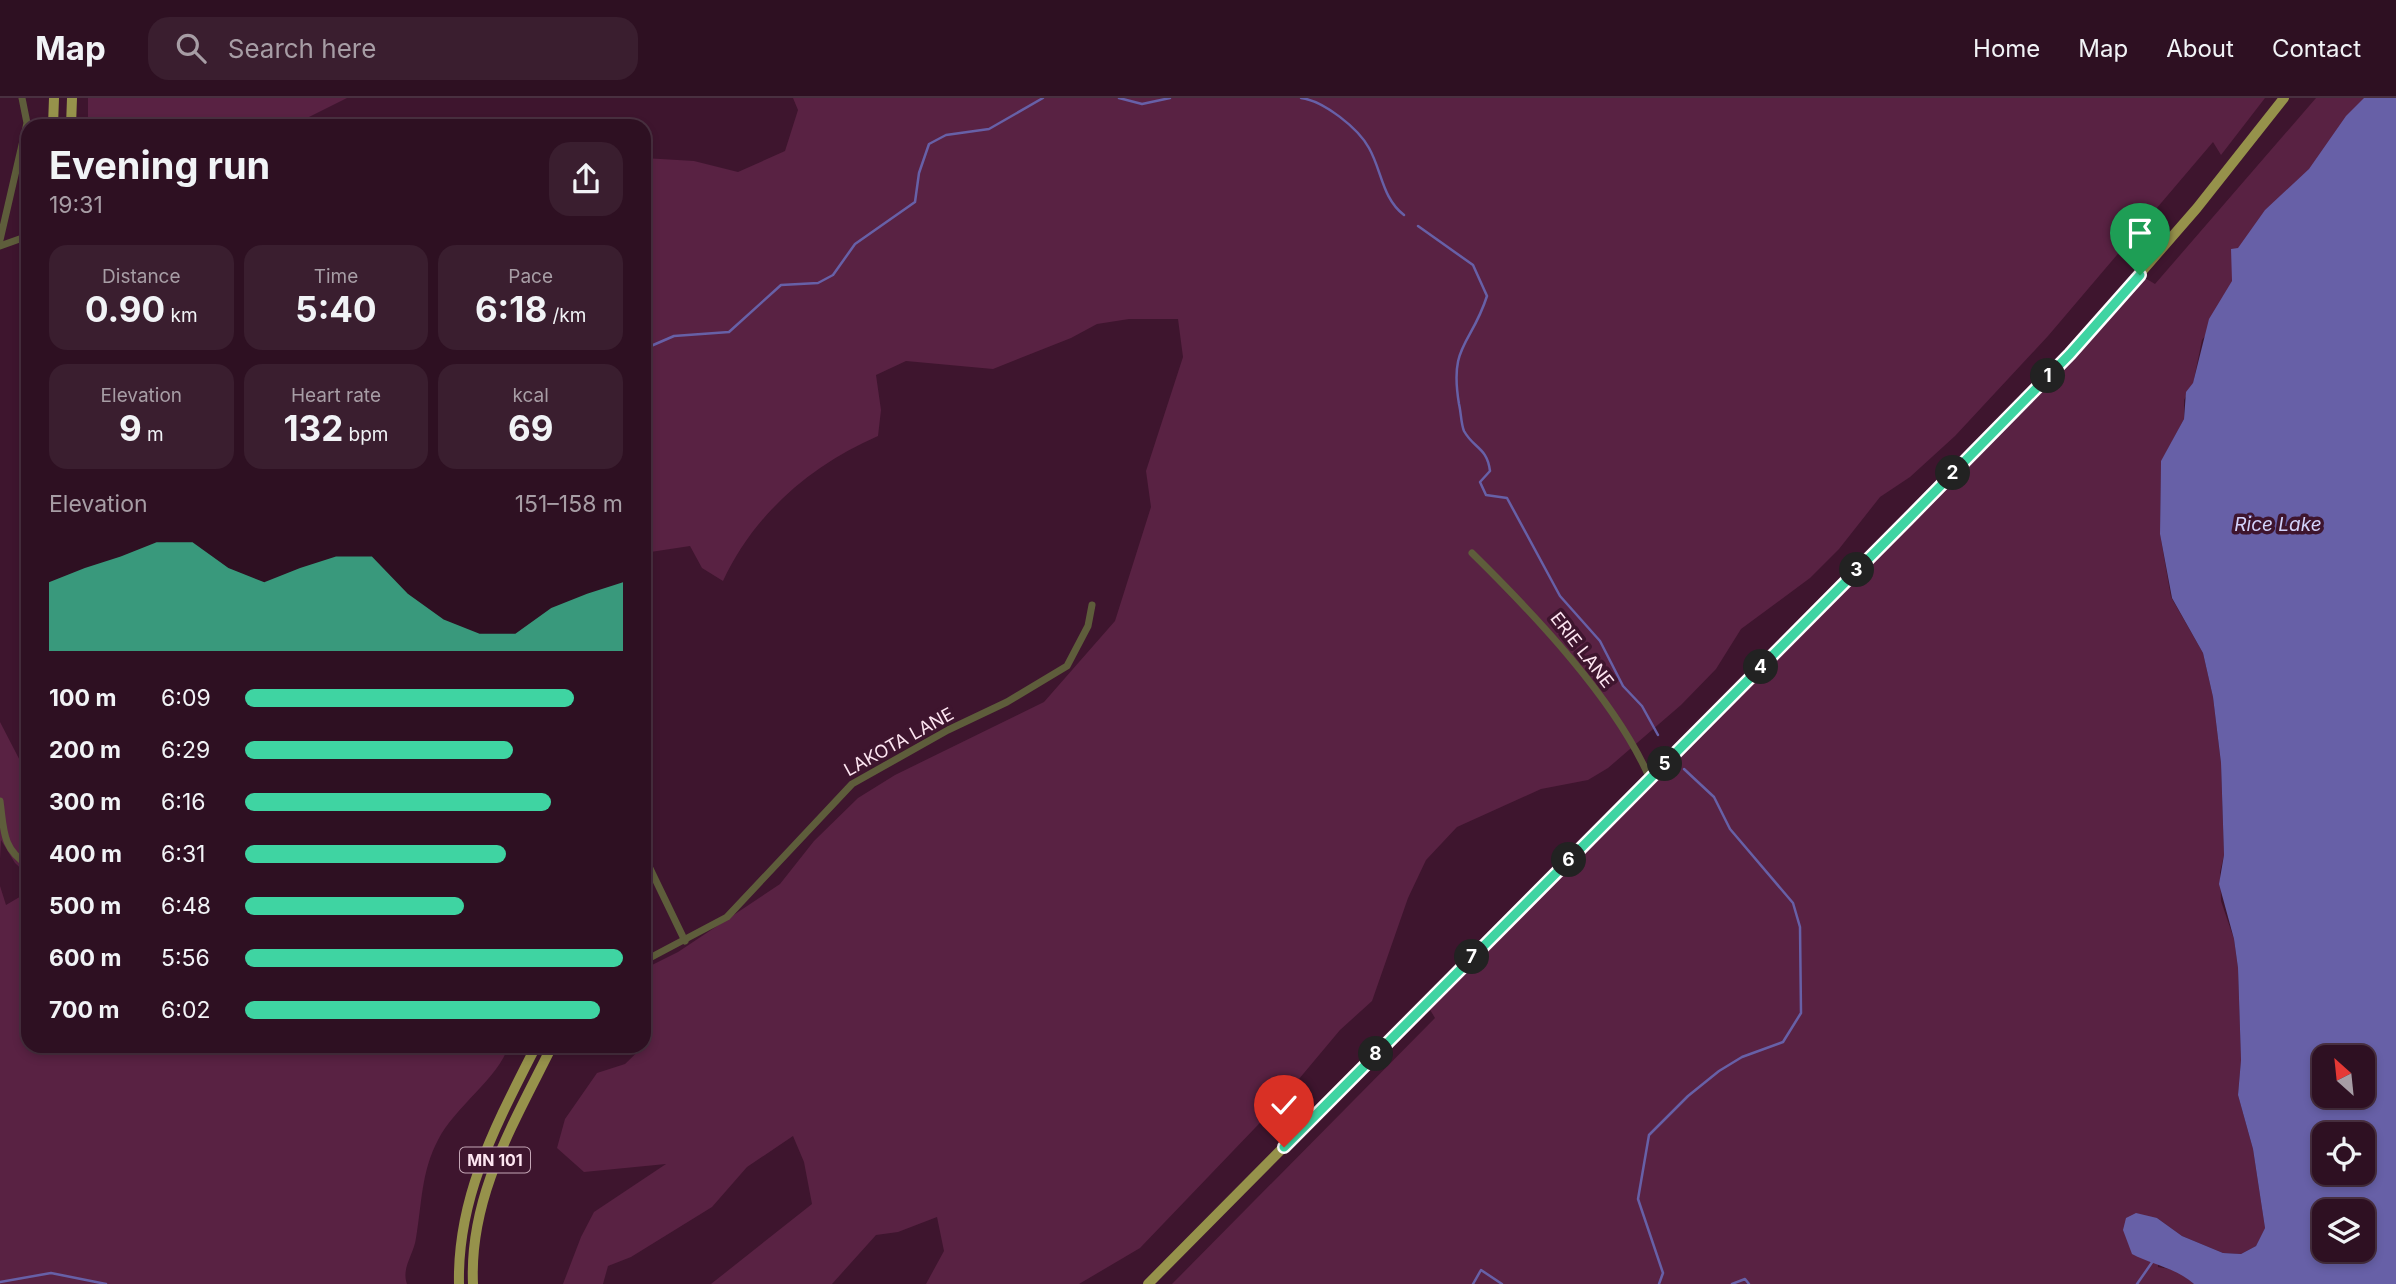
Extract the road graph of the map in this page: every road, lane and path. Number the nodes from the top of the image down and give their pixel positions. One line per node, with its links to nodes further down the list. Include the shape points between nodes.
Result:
1 (22, 98): 5 (street)
2 (54, 98): 6 (main road)
3 (72, 98): 7 (main road)
4 (2284, 98): 14 (main road, via 2197,208 2070,354)
5 (25, 119)
6 (53, 119)
7 (71, 119)
8 (21, 146): 10 (street)
9 (21, 238): 11 (street)
10 (0, 240)
11 (0, 246)
12 (1472, 553): 14 (street, ERIE LANE, via 1572,662 1625,735)
13 (1092, 605): 18 (street, LAKOTA LANE, via 1088,626 1067,666 852,784 742,904)
14 (1650, 779): 24 (main road)
15 (0, 801): 16 (street, via 5,837 13,856)
16 (21, 861)
17 (651, 871): 18 (street)
18 (685, 941): 19 (street, LAKOTA LANE)
19 (651, 958)
20 (532, 1053): 22 (main road, MN 101, via 474,1178 463,1226)
21 (549, 1053): 23 (main road, MN 101, via 488,1179 475,1236)
22 (459, 1284)
23 (473, 1284)
24 (1148, 1284)

